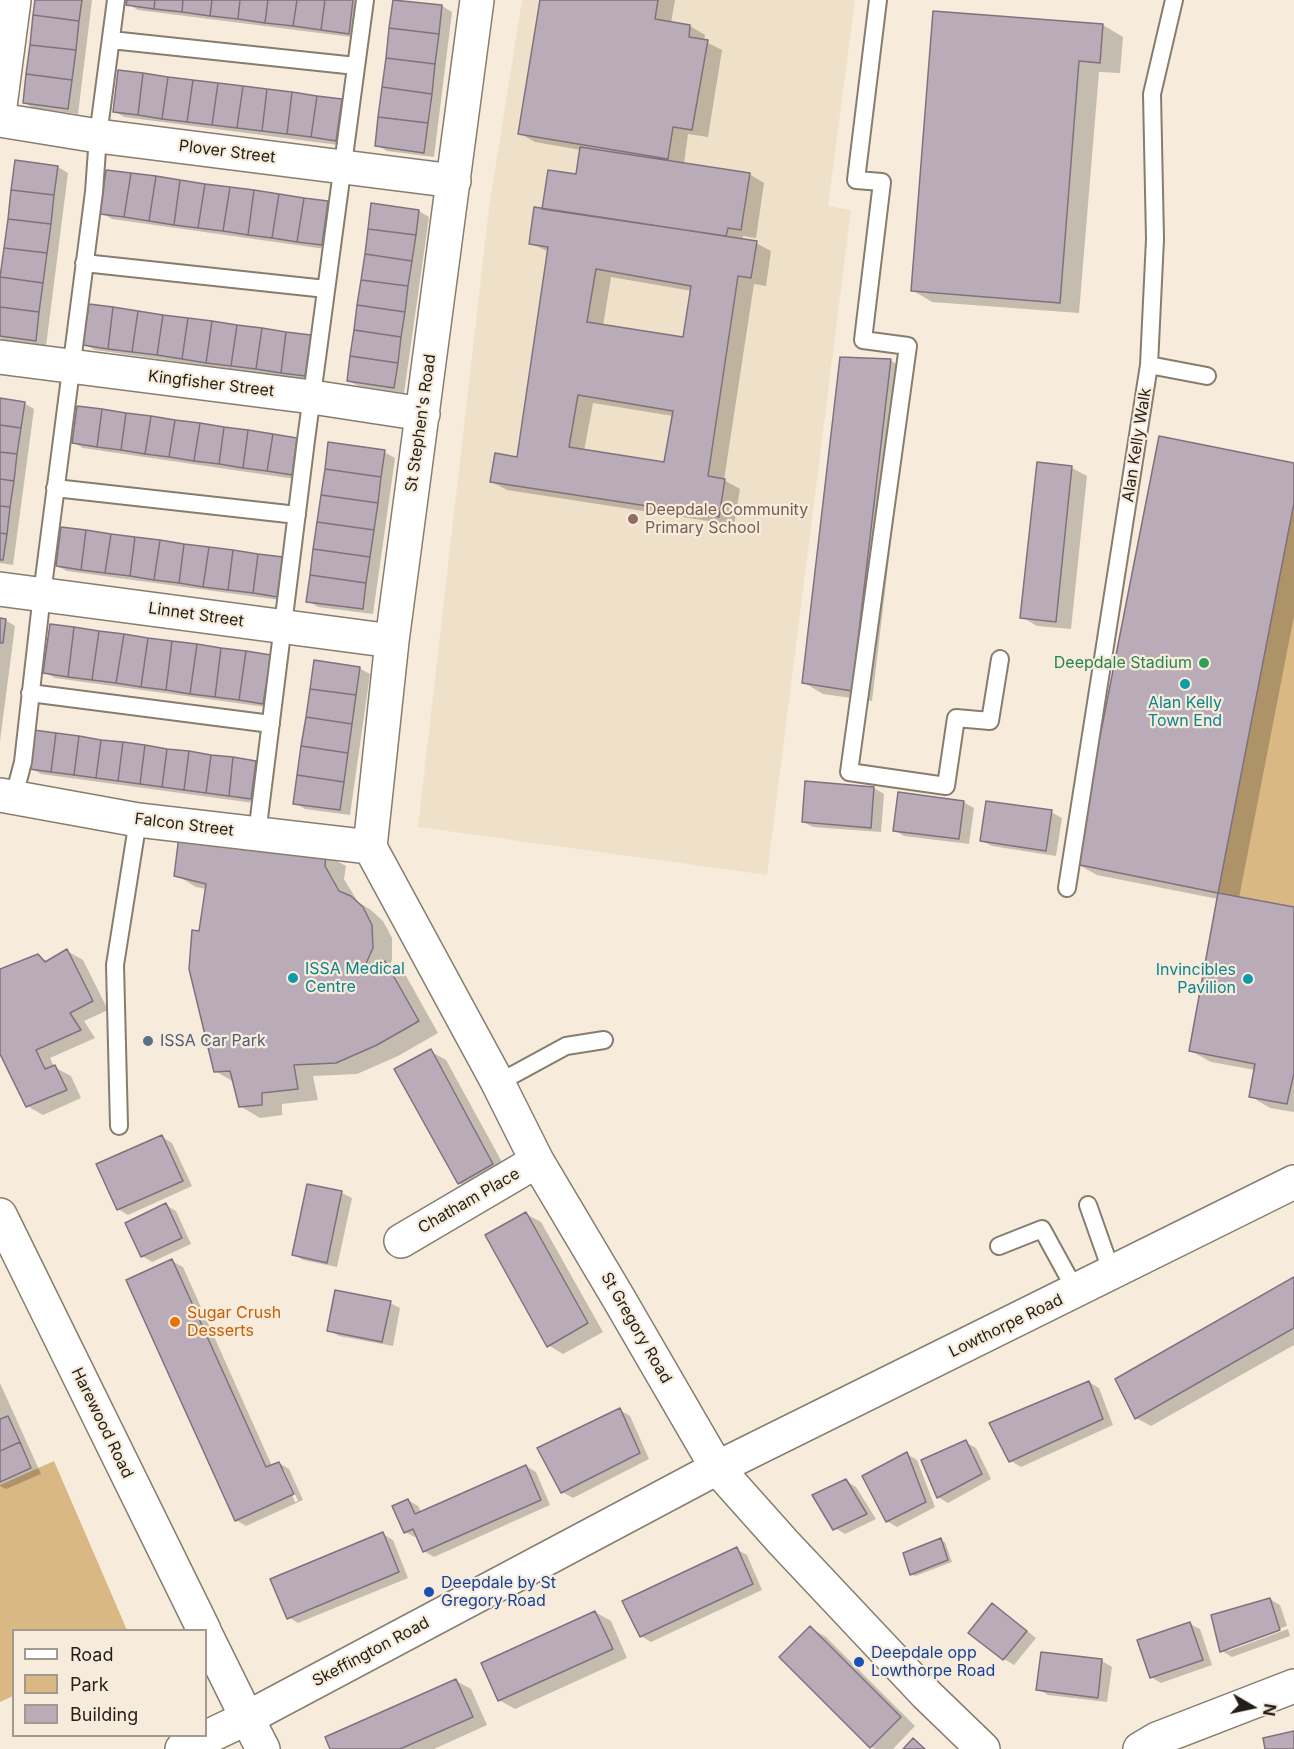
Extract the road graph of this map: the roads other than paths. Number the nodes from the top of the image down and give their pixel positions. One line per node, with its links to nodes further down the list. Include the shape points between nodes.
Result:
1 (14, 0): 9 (street)
2 (116, 0): 7 (lane)
3 (365, 0): 8 (lane)
4 (477, 0): 13 (street, St Stephen's Road)
5 (878, 0): 28 (lane, via 856,180 882,182 863,340 908,346 849,772 946,786 956,718 990,721)
6 (1174, 0): 17 (lane, Alan Kelly Walk, via 1152,94 1155,239)
7 (111, 40): 8 (lane); 11 (lane)
8 (356, 66): 12 (lane)
9 (0, 106)
10 (0, 120): 11 (street, Plover Street)
11 (98, 135): 12 (street, Plover Street); 14 (lane)
12 (343, 167): 13 (street, Plover Street); 15 (lane)
13 (454, 181): 21 (street, St Stephen's Road)
14 (84, 263): 15 (lane); 18 (lane)
15 (326, 289): 20 (lane)
16 (0, 357): 18 (street, Kingfisher Street)
17 (1149, 365): 19 (lane); 35 (lane, Alan Kelly Walk)
18 (70, 366): 20 (street, Kingfisher Street); 22 (lane)
19 (1207, 376)
20 (312, 397): 21 (street, Kingfisher Street); 23 (lane)
21 (423, 414): 27 (street, St Stephen's Road)
22 (55, 488): 23 (lane); 25 (lane)
23 (297, 515): 26 (lane)
24 (0, 589): 25 (street, Linnet Street)
25 (42, 594): 26 (street, Linnet Street); 29 (lane)
26 (283, 626): 27 (street, Linnet Street); 30 (lane)
27 (392, 641): 34 (street, St Stephen's Road)
28 (1000, 659)
29 (30, 693): 30 (lane); 31 (lane, via 23,762)
30 (271, 724): 33 (lane)
31 (7, 796): 32 (street, Falcon Street)
32 (138, 820): 33 (street, Falcon Street); 38 (lane, via 115,965)
33 (257, 834): 34 (street, Falcon Street)
34 (370, 848): 37 (street, St Gregory Road)
35 (1067, 888)
36 (604, 1040): 37 (lane, via 566,1046)
37 (498, 1083): 39 (street, St Gregory Road)
38 (119, 1126)
39 (537, 1161): 43 (street, Chatham Place); 47 (street, St Gregory Road)
40 (1294, 1182): 45 (street, Lowthorpe Road)
41 (1088, 1205): 45 (lane)
42 (0, 1215): 48 (street, Harewood Road)
43 (401, 1241)
44 (999, 1246): 46 (lane, via 1042,1229)
45 (1112, 1273): 46 (street, Lowthorpe Road)
46 (1076, 1291): 47 (street, Lowthorpe Road)
47 (717, 1468): 51 (street, Skeffington Road); 54 (street, St Gregory Road, via 926,1694)
48 (203, 1629)
49 (207, 1637): 51 (street, Harewood Road)
50 (1294, 1686): 55 (street)
51 (247, 1718): 52 (street, Skeffington Road); 53 (street, Harewood Road)
52 (182, 1749)
53 (263, 1749)
54 (983, 1749)
55 (1140, 1749)

